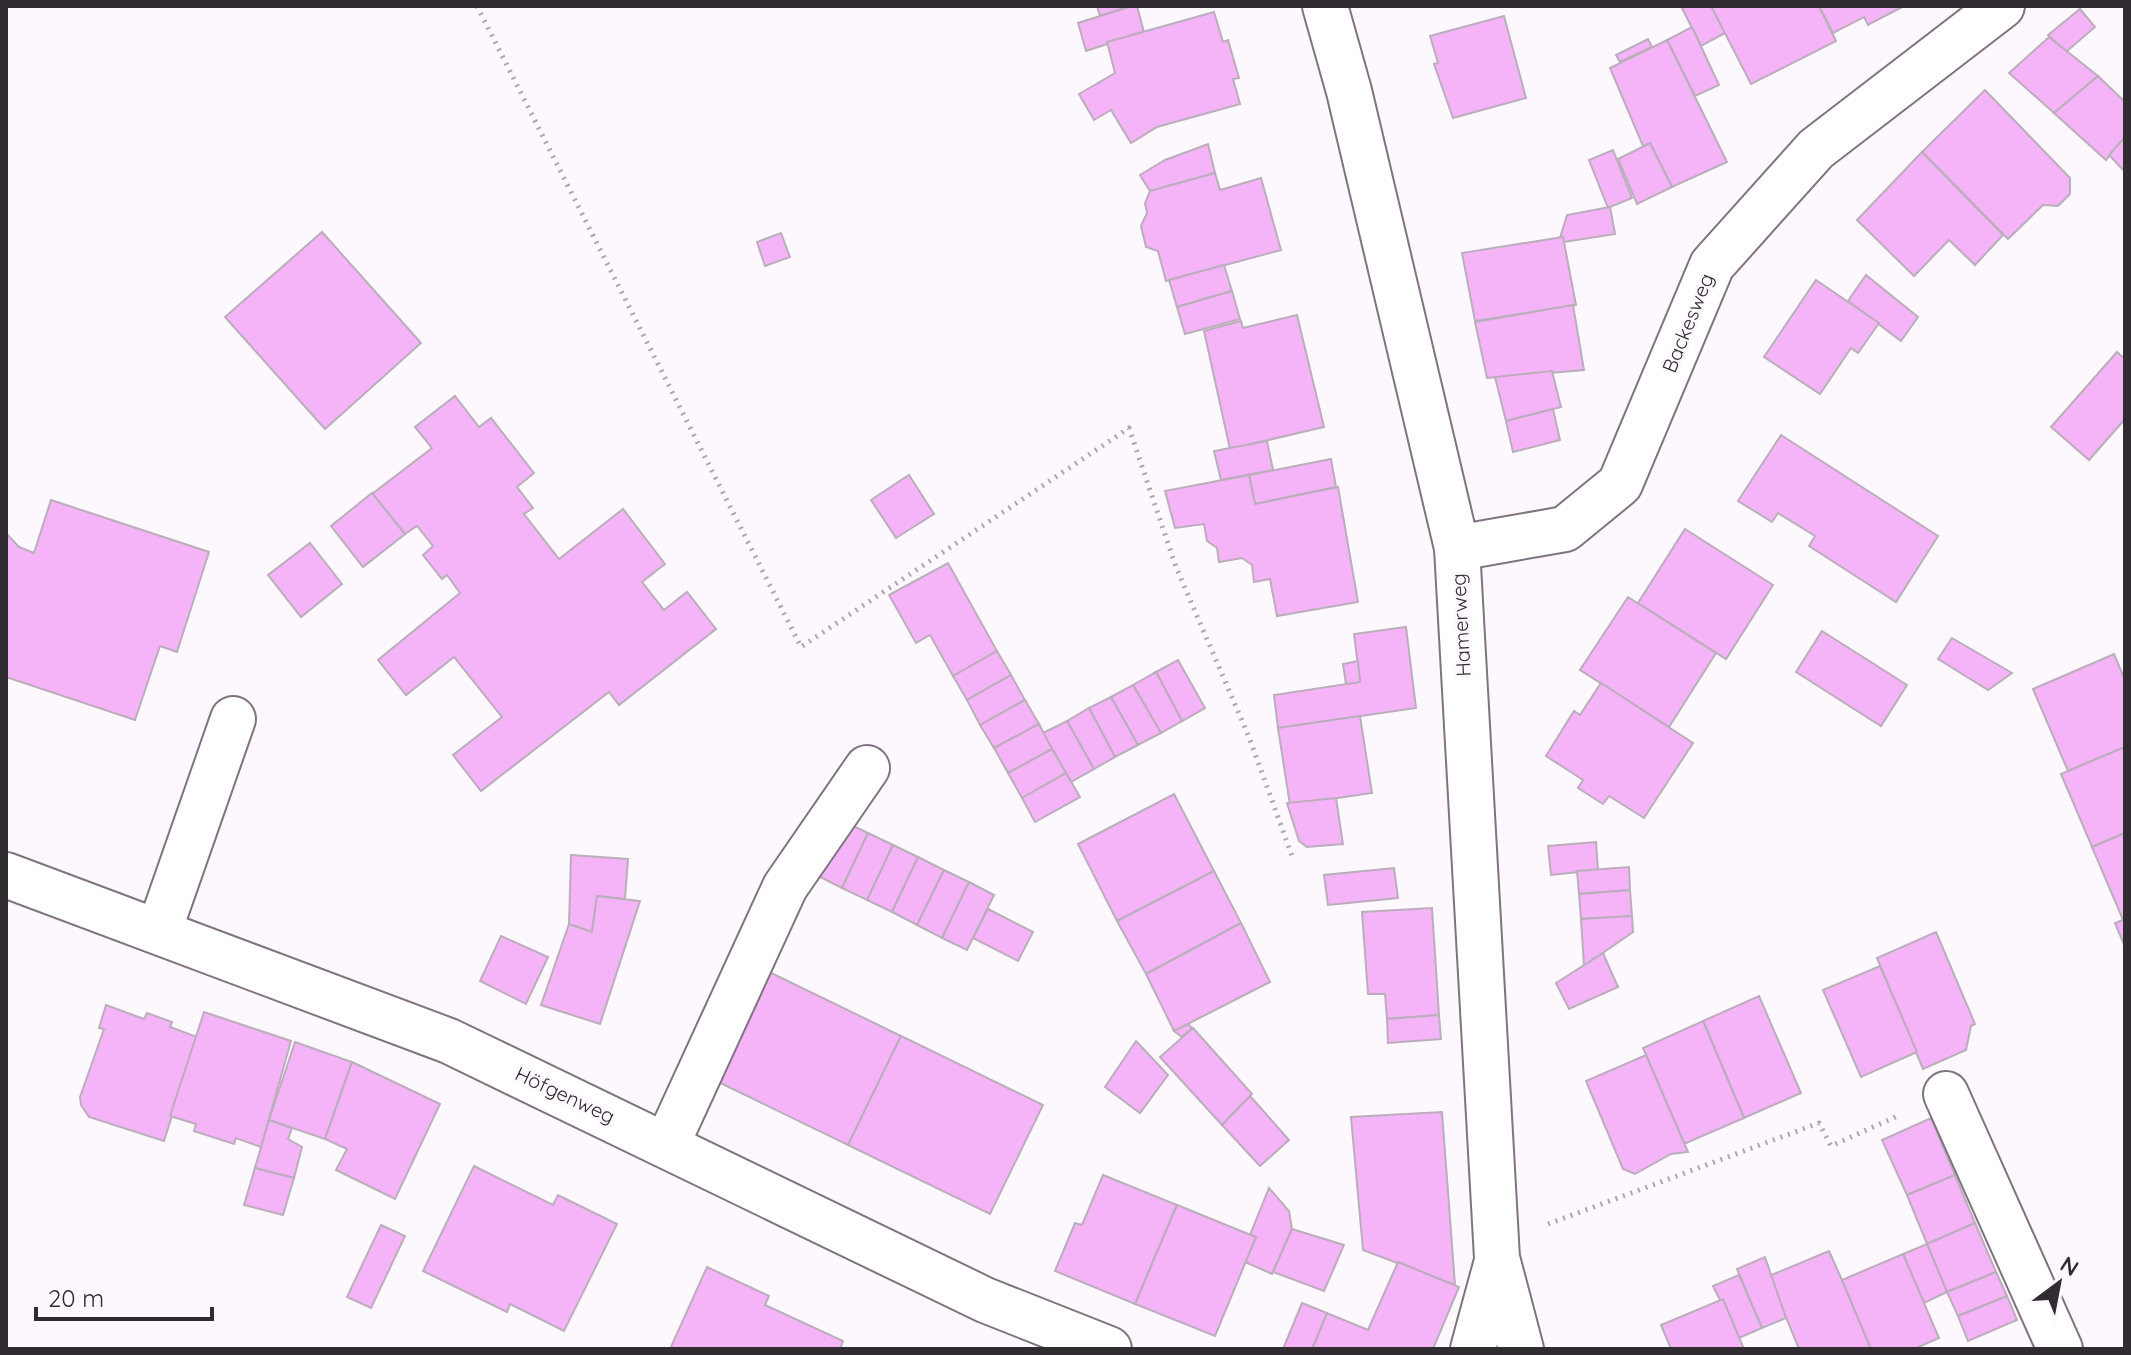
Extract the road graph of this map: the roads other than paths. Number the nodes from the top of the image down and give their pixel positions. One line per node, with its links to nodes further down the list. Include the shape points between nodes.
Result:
1 (1325, 6): 3 (street, Hamerweg)
2 (2002, 6): 3 (street, Backesweg, via 1816,149 1712,265 1620,484 1565,529)
3 (1457, 548): 10 (street, Hamerweg)
4 (233, 719): 7 (street)
5 (867, 768): 9 (street, via 785,887)
6 (6, 875): 7 (street, Höfgenweg)
7 (159, 931): 9 (street, Höfgenweg, via 449,1041)
8 (1946, 1094): 14 (street)
9 (667, 1144): 11 (street, Höfgenweg, via 985,1300)
10 (1497, 1258): 12 (street, Hamerweg); 13 (street, Hamerweg)
11 (1109, 1349)
12 (1473, 1349)
13 (1521, 1349)
14 (2060, 1349)

